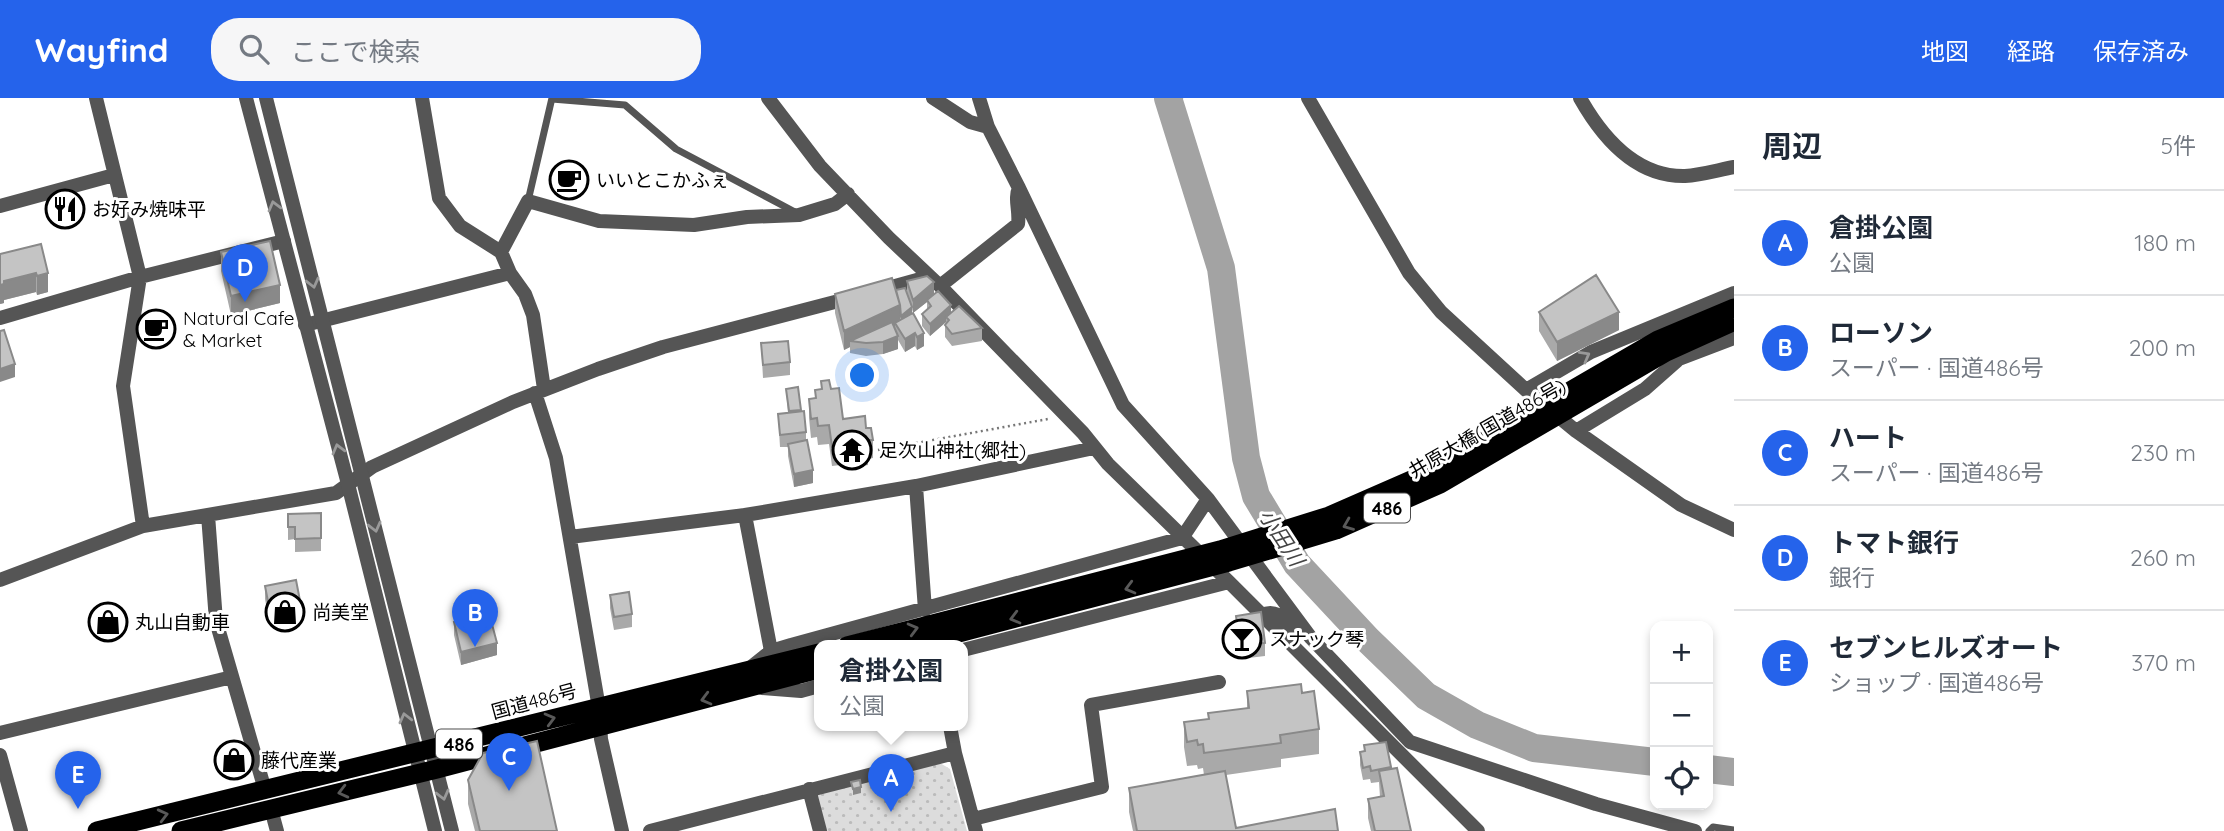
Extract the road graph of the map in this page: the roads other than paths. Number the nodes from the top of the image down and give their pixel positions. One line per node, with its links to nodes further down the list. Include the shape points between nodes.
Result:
1 (96, 98): 13 (street)
2 (246, 98): 19 (street, one-way to 2)
3 (266, 98): 27 (street, one-way to 27)
4 (422, 98): 20 (street, via 439,198 460,226)
5 (768, 98): 15 (street, via 820,166)
6 (933, 98): 11 (street, via 970,122)
7 (979, 98): 11 (street)
8 (1308, 98): 32 (street, via 1409,274 1441,312)
9 (1580, 98): 12 (street, via 1617,150 1654,171 1684,176)
10 (552, 99): 16 (lane); 18 (lane, via 625,105 676,149)
11 (988, 127): 14 (street)
12 (1734, 167)
13 (114, 175): 17 (street); 22 (street)
14 (1018, 188): 23 (street, via 1018,224); 39 (street, via 1123,405)
15 (848, 194): 18 (street, via 835,204); 23 (street)
16 (528, 201): 18 (street, via 599,221 694,225); 20 (street)
17 (0, 206)
18 (799, 215)
19 (284, 241): 22 (street); 29 (street)
20 (501, 252): 21 (street)
21 (510, 273): 27 (street); 33 (street, via 533,315)
22 (140, 277): 26 (street); 42 (street, via 123,386)
23 (934, 282): 33 (street, via 663,348); 35 (street)
24 (1734, 293): 32 (street, one-way to 24, via 1591,352)
25 (1734, 308): 31 (highway, 486)
26 (0, 318)
27 (323, 320): 29 (street); 36 (street)
28 (1734, 322): 31 (highway, 486)
29 (305, 324): 37 (street, one-way to 29)
30 (1734, 338): 34 (street, via 1679,359 1645,388)
31 (1662, 346): 48 (highway, 井原大橋(国道486号) / 486, via 1388,492 1329,516)
32 (1526, 390): 34 (street)
33 (540, 391): 36 (street); 44 (street)
34 (1576, 431): 43 (street, via 1681,505)
35 (1094, 448): 38 (street); 45 (street)
36 (362, 474): 37 (street); 67 (street, one-way to 67)
37 (348, 484): 40 (street, via 336,493); 67 (street, one-way to 37)
38 (916, 486): 41 (street); 49 (street)
39 (1208, 499): 45 (street); 51 (street)
40 (208, 515): 42 (street); 58 (street, via 214,610)
41 (745, 515): 44 (street); 55 (street)
42 (144, 526): 46 (street)
43 (1734, 530)
44 (570, 537): 62 (street)
45 (1182, 538): 47 (street); 49 (street)
46 (0, 580)
47 (1230, 582): 50 (street); 54 (street)
48 (1079, 593): 52 (highway, 486, one-way to 48); 53 (highway, 486, one-way to 53)
49 (925, 610): 55 (street)
50 (1262, 615): 51 (street, via 1277,613); 82 (street)
51 (1311, 638): 83 (street, via 1418,747)
52 (873, 640)
53 (928, 640)
54 (968, 649)
55 (771, 651): 59 (street)
56 (814, 655): 59 (highway, 国道486号 / 486)
57 (814, 670): 59 (highway, 国道486号 / 486)
58 (232, 677): 64 (street); 69 (street)
59 (750, 679): 61 (street, via 801,691); 62 (highway, 国道486号 / 486)
60 (1219, 682): 71 (street, via 1091,705 1102,787)
61 (814, 688)
62 (600, 717): 67 (highway, 国道486号 / 486); 79 (street, via 602,748)
63 (951, 731): 65 (street)
64 (0, 733)
65 (955, 753): 68 (street); 71 (street)
66 (0, 755): 73 (street)
67 (426, 762): 69 (highway, 国道486号 / 486); 70 (highway, 国道486号 / 486, one-way to 70); 77 (street); 78 (street, one-way to 78)
68 (809, 789): 80 (street); 81 (street)
69 (265, 790): 74 (highway, 国道486号 / 486, one-way to 69)
70 (271, 809): 75 (highway, 国道486号 / 486); 76 (street)
71 (975, 825)
72 (1734, 830): 84 (lane, via 1713,827)
73 (21, 831)
74 (97, 831)
75 (181, 831)
76 (276, 831)
77 (435, 831)
78 (452, 831)
79 (622, 831)
80 (650, 831)
81 (820, 831)
82 (1478, 831)
83 (1695, 831)
84 (1709, 831)

